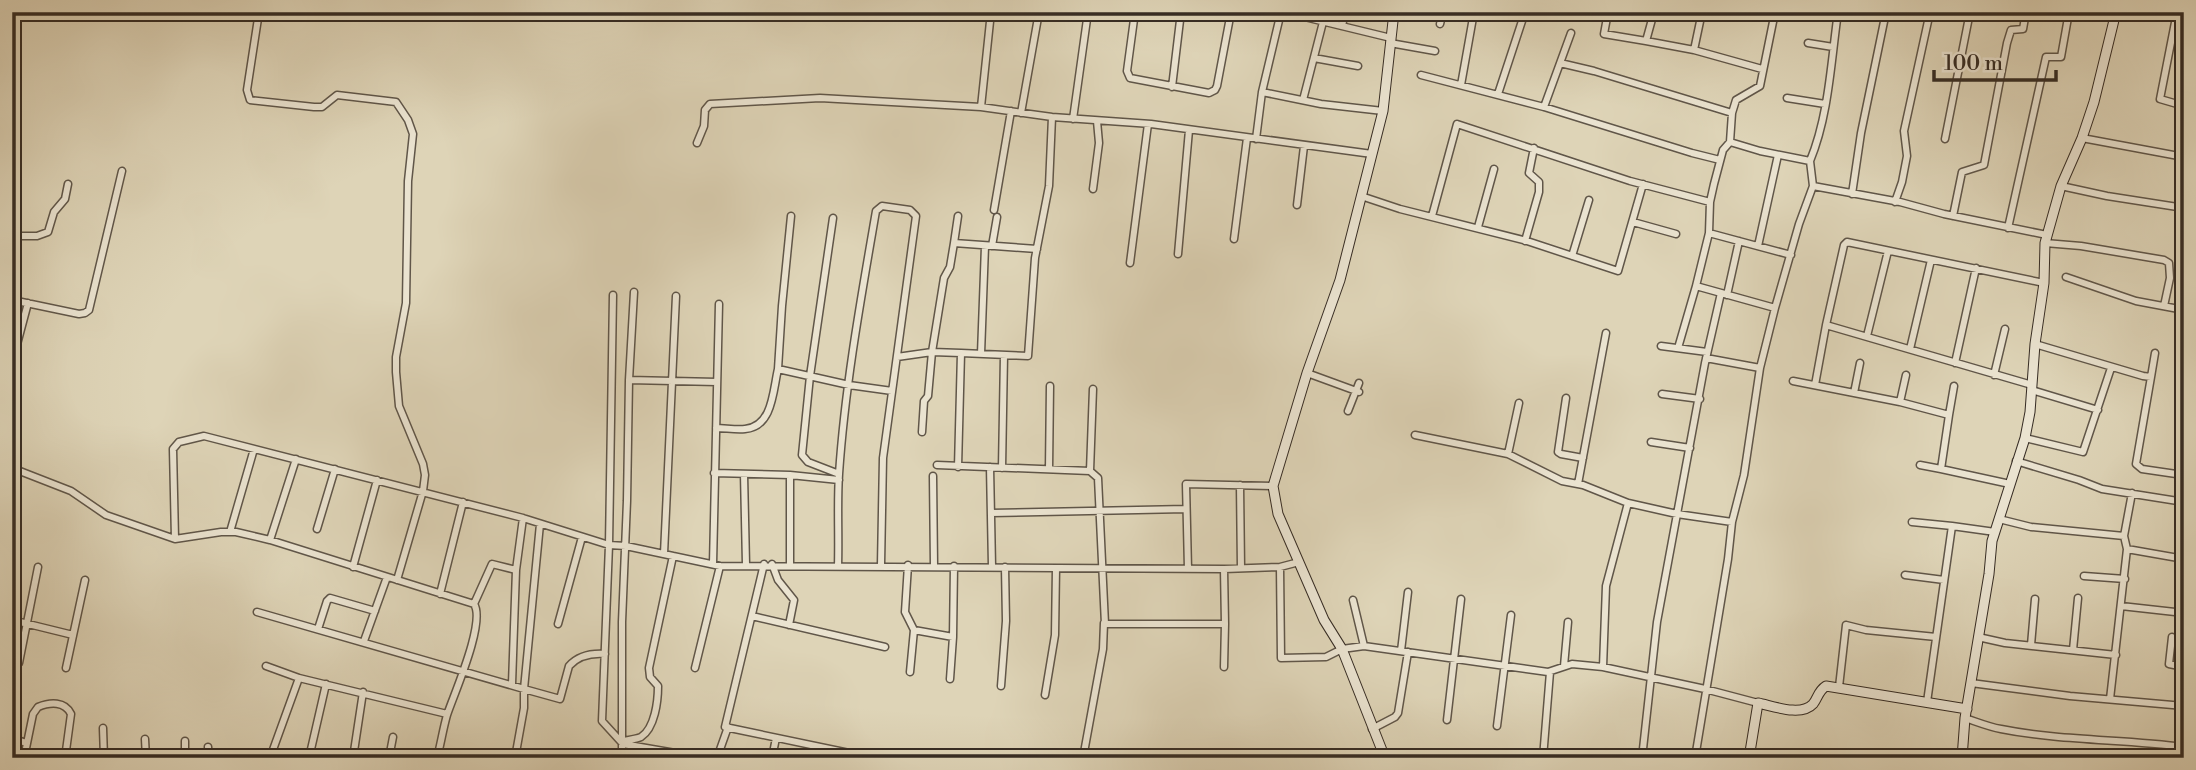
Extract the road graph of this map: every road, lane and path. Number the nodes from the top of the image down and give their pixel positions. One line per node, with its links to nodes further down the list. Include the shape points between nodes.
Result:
1 (258, 12): 206 (street, via 247,90 250,100 322,107 337,95 390,100 400,107 411,127 406,303 396,372 399,406 423,464)
2 (991, 12): 49 (street)
3 (1039, 12): 53 (street)
4 (1088, 12): 56 (street)
5 (1135, 12): 42 (street, via 1128,75 1133,80)
6 (1181, 12): 42 (street)
7 (1231, 12): 42 (street, via 1215,90)
8 (1345, 12): 28 (street)
9 (1394, 12): 30 (street)
10 (1443, 12): 27 (street)
11 (1474, 12): 41 (street)
12 (1608, 12): 31 (street, via 1604,34)
13 (1654, 12): 31 (street)
14 (1702, 12): 34 (street)
15 (1775, 12): 39 (street)
16 (1838, 12): 33 (street)
17 (1886, 12): 80 (street)
18 (1930, 12): 84 (street, via 1904,131 1907,156)
19 (1970, 12): 63 (street)
20 (2026, 12): 90 (street, via 2023,29 2011,30 2007,43 1984,165 1962,172)
21 (2069, 12): 94 (street, via 2061,57 2046,57)
22 (2116, 12): 61 (street)
23 (2177, 12): 48 (street, via 2160,99)
24 (1287, 13): 26 (street); 43 (street)
25 (1523, 18): 44 (street)
26 (1323, 22): 28 (street); 36 (street)
27 (1440, 24)
28 (1342, 26): 30 (street)
29 (1571, 33): 37 (street)
30 (1391, 40): 35 (street); 52 (street)
31 (1646, 41): 34 (street)
32 (1808, 43): 33 (street)
33 (1833, 47): 47 (street)
34 (1693, 50): 39 (street)
35 (1435, 51)
36 (1314, 58): 38 (street); 46 (street)
37 (1560, 63): 50 (street); 54 (street)
38 (1358, 66)
39 (1762, 69): 54 (street, via 1760,86 1736,100)
40 (1421, 75): 41 (street)
41 (1461, 85): 44 (street)
42 (1172, 87)
43 (1262, 92): 46 (street); 62 (street)
44 (1498, 94): 50 (street)
45 (1787, 98): 47 (street)
46 (1303, 100): 52 (street)
47 (1825, 104): 72 (street)
48 (2184, 106)
49 (981, 107): 51 (street); 65 (street, via 820,98 714,104 705,110)
50 (1544, 107): 71 (street)
51 (1011, 111): 53 (street); 103 (street)
52 (1382, 111): 68 (street)
53 (1021, 113): 55 (street)
54 (1732, 113): 64 (street)
55 (1052, 117): 56 (street); 105 (street, via 1049,186)
56 (1073, 119): 57 (street)
57 (1097, 121): 58 (street); 79 (street)
58 (1148, 124): 59 (street); 111 (street)
59 (1189, 130): 60 (street); 107 (street)
60 (1247, 138): 62 (street); 98 (street)
61 (2082, 138): 70 (street); 78 (street)
62 (1255, 139): 66 (street)
63 (1945, 139)
64 (1730, 142): 69 (street); 71 (street)
65 (697, 143)
66 (1304, 146): 68 (street); 85 (street)
67 (1534, 148): 76 (street); 89 (street, via 1457,124); 100 (street, via 1529,173 1539,181 1539,192)
68 (1372, 154): 81 (street)
69 (1778, 155): 72 (street); 104 (street)
70 (2184, 157)
71 (1720, 160): 83 (street)
72 (1811, 160): 77 (street)
73 (1494, 169): 93 (street)
74 (122, 171): 121 (street, via 89,310 79,314)
75 (68, 184): 97 (street, via 48,232)
76 (1643, 184): 83 (street); 92 (street)
77 (1813, 186): 80 (street); 108 (street)
78 (2061, 186): 86 (street); 99 (street)
79 (1093, 189)
80 (1852, 194): 84 (street)
81 (1361, 196): 89 (street); 147 (street, via 1340,280)
82 (1588, 200): 109 (street)
83 (1710, 202): 95 (street)
84 (1895, 202): 90 (street)
85 (1297, 205)
86 (2184, 208)
87 (792, 216): 146 (street)
88 (958, 216): 102 (street)
89 (1432, 216): 93 (street)
90 (1953, 216): 94 (street)
91 (833, 218): 150 (street)
92 (1633, 222): 96 (street); 109 (street, via 1618,271)
93 (1478, 228): 100 (street)
94 (2008, 228): 99 (street)
95 (1709, 233): 101 (street); 115 (street)
96 (1676, 234)
97 (12, 236)
98 (1234, 239)
99 (2046, 239): 114 (street); 123 (street, via 2164,260 2169,263 2170,278)
100 (1525, 241): 109 (street)
101 (1739, 241): 104 (street); 117 (street)
102 (954, 243): 103 (street); 134 (street)
103 (989, 246): 105 (street); 137 (street)
104 (1758, 246): 108 (street)
105 (1037, 248): 138 (street, via 1028,356)
106 (1888, 251): 110 (street); 126 (street, via 1845,242); 129 (street)
107 (1178, 254)
108 (1791, 255): 124 (street)
109 (1572, 256)
110 (1931, 260): 112 (street); 133 (street)
111 (1130, 263)
112 (1976, 268): 114 (street); 143 (street)
113 (2066, 277): 123 (street)
114 (2044, 283): 130 (street)
115 (1696, 286): 117 (street); 132 (street)
116 (634, 292): 152 (street)
117 (1724, 294): 124 (street); 139 (street)
118 (614, 295): 228 (street)
119 (676, 296): 153 (street)
120 (12, 300): 121 (street)
121 (28, 303): 141 (street)
122 (719, 304): 155 (street)
123 (2164, 306): 125 (street)
124 (1775, 308): 144 (street)
125 (2184, 310)
126 (1826, 324): 129 (street); 158 (street)
127 (2004, 329): 149 (street)
128 (1606, 333): 182 (street)
129 (1867, 336): 133 (street)
130 (2035, 344): 145 (street); 161 (street)
131 (1661, 346): 132 (street)
132 (1678, 348): 139 (street)
133 (1910, 349): 143 (street)
134 (932, 352): 135 (street); 140 (street); 175 (street)
135 (961, 353): 137 (street); 187 (street)
136 (2155, 353): 151 (street)
137 (981, 354): 138 (street)
138 (1004, 355): 190 (street)
139 (1707, 355): 144 (street); 168 (street)
140 (897, 357): 157 (street, via 916,216 909,210 882,206 876,211); 163 (street)
141 (12, 363)
142 (1860, 363): 165 (street)
143 (1955, 363): 149 (street)
144 (1760, 368): 217 (street)
145 (2111, 368): 151 (street); 171 (street)
146 (778, 369): 150 (street); 174 (street, via 762,422 748,429)
147 (1307, 373): 164 (street); 205 (street)
148 (1906, 375): 169 (street)
149 (1994, 375): 161 (street)
150 (810, 376): 157 (street); 200 (street, via 802,455)
151 (2151, 377): 199 (street, via 2136,464 2141,469)
152 (629, 380): 153 (street); 229 (street)
153 (672, 381): 155 (street); 231 (street)
154 (1793, 381): 158 (street)
155 (717, 382): 174 (street)
156 (1359, 383): 164 (street)
157 (849, 385): 163 (street); 200 (street)
158 (1815, 385): 165 (street)
159 (1051, 386): 192 (street)
160 (1954, 387): 173 (street)
161 (2032, 387): 171 (street); 177 (street)
162 (1093, 389): 194 (street)
163 (892, 391): 240 (street, via 883,458)
164 (1357, 391): 172 (street)
165 (1854, 393): 169 (street)
166 (1662, 394): 168 (street)
167 (1566, 398): 182 (street, via 1558,452)
168 (1700, 399): 179 (street)
169 (1900, 402): 173 (street)
170 (1519, 403): 181 (street)
171 (2098, 410): 177 (street, via 2083,452)
172 (1348, 411)
173 (1950, 415): 193 (street)
174 (716, 428): 195 (street)
175 (922, 432)
176 (1415, 435): 181 (street)
177 (2025, 438): 184 (street)
178 (1651, 442): 179 (street)
179 (1690, 448): 214 (street)
180 (254, 449): 183 (street); 222 (street); 226 (street, via 204,436 174,446)
181 (1508, 454): 202 (street, via 1562,481)
182 (1583, 458): 202 (street)
183 (296, 459): 191 (street); 227 (street)
184 (2016, 461): 203 (street); 207 (street, via 2102,489)
185 (937, 465): 187 (street)
186 (1920, 465): 193 (street)
187 (958, 467): 188 (street)
188 (990, 467): 190 (street); 213 (street)
189 (12, 468): 226 (street, via 72,491 106,515)
190 (1002, 468): 192 (street)
191 (335, 469): 201 (street); 221 (street)
192 (1049, 469): 194 (street)
193 (1941, 469): 203 (street)
194 (1090, 471): 212 (street, via 1098,478)
195 (714, 473): 196 (street); 239 (street)
196 (744, 474): 197 (street); 235 (street)
197 (790, 475): 200 (street); 238 (street)
198 (933, 476): 243 (street)
199 (2184, 476): 209 (street)
200 (839, 477): 242 (street)
201 (377, 480): 206 (street); 247 (street)
202 (1578, 484): 210 (street)
203 (2010, 484): 216 (street)
204 (1240, 485): 205 (street); 211 (street, via 1186,484); 251 (street)
205 (1273, 486): 234 (street, via 1278,514)
206 (423, 491): 208 (street); 261 (street)
207 (2132, 493): 209 (street); 224 (street)
208 (463, 502): 215 (street); 264 (street)
209 (2181, 502)
210 (1628, 503): 214 (street); 306 (street, via 1606,586)
211 (1186, 509): 212 (street); 253 (street)
212 (1101, 512): 213 (street); 252 (street)
213 (991, 513): 245 (street)
214 (1677, 514): 217 (street); 312 (street)
215 (523, 518): 219 (street); 255 (street)
216 (1999, 519): 223 (street); 224 (street, via 2031,527)
217 (1732, 522): 321 (street)
218 (1912, 522): 220 (street)
219 (540, 524): 225 (street); 320 (street)
220 (1952, 526): 223 (street); 262 (street)
221 (317, 529)
222 (230, 532): 226 (street); 227 (street)
223 (1995, 533): 287 (street)
224 (2124, 536): 230 (street)
225 (582, 537): 228 (street); 280 (street)
226 (175, 539)
227 (270, 540): 247 (street)
228 (609, 545): 229 (street); 297 (street)
229 (626, 546): 231 (street); 340 (street)
230 (2127, 549): 233 (street); 259 (street)
231 (664, 554): 232 (street)
232 (673, 556): 239 (street); 340 (street, via 649,667 658,686 654,713 641,737)
233 (2184, 559)
234 (1299, 562): 249 (street); 294 (street)
235 (746, 564): 236 (street); 239 (street)
236 (764, 564): 237 (street); 275 (street)
237 (772, 564): 238 (street); 282 (street, via 794,600)
238 (790, 564): 242 (street)
239 (717, 565): 308 (street)
240 (881, 565): 241 (street); 242 (street)
241 (908, 565): 243 (street); 284 (street, via 905,612)
242 (838, 566)
243 (934, 566): 244 (street)
244 (954, 566): 245 (street); 286 (street)
245 (992, 566): 248 (street)
246 (38, 567): 279 (street)
247 (353, 567): 258 (street)
248 (1005, 567): 250 (street); 318 (street)
249 (1280, 567): 251 (street); 294 (street, via 1281,657 1326,657)
250 (1055, 568): 252 (street); 323 (street, via 1055,635)
251 (1241, 568): 254 (street)
252 (1102, 569): 253 (street); 277 (street)
253 (1188, 569): 254 (street)
254 (1224, 569): 281 (street)
255 (516, 570): 269 (street, via 492,564); 317 (street)
256 (1905, 575): 262 (street)
257 (2084, 576): 259 (street)
258 (387, 577): 261 (street); 272 (street)
259 (2124, 579): 270 (street)
260 (85, 580): 285 (street)
261 (397, 580): 264 (street)
262 (1944, 580): 289 (street)
263 (1408, 592): 296 (street)
264 (440, 594): 269 (street)
265 (2078, 598): 295 (street)
266 (1461, 599): 299 (street)
267 (2035, 599): 291 (street)
268 (1353, 600): 292 (street)
269 (474, 604): 309 (street, via 477,620)
270 (2121, 606): 273 (street); 298 (street)
271 (257, 611): 283 (street)
272 (375, 611): 283 (street, via 331,598); 290 (street)
273 (2184, 613)
274 (1511, 615): 302 (street)
275 (752, 616): 282 (street); 332 (street)
276 (12, 620): 279 (street)
277 (1105, 621): 281 (street); 362 (street)
278 (1567, 622): 303 (street)
279 (27, 624): 285 (street); 300 (street)
280 (558, 624)
281 (1225, 624): 305 (street)
282 (789, 625): 293 (street)
283 (318, 629): 290 (street)
284 (914, 630): 286 (street); 310 (street)
285 (73, 635): 304 (street)
286 (953, 637): 314 (street)
287 (1978, 637): 291 (street); 315 (street)
288 (2172, 637): 307 (street, via 2169,664)
289 (1936, 638): 319 (street, via 1846,625); 325 (street)
290 (364, 641): 309 (street)
291 (2031, 645): 295 (street)
292 (1364, 646): 294 (street); 296 (street)
293 (885, 647)
294 (1342, 649): 334 (street)
295 (2073, 650): 298 (street)
296 (1404, 652): 299 (street); 334 (street, via 1398,713)
297 (605, 654): 320 (street, via 589,654 572,662 560,699); 340 (street, via 602,721)
298 (2116, 654): 324 (street)
299 (1454, 659): 302 (street); 330 (street)
300 (19, 663)
301 (266, 666): 313 (street)
302 (1505, 666): 311 (street); 331 (street)
303 (1564, 666): 306 (street); 311 (street)
304 (66, 667)
305 (1224, 667)
306 (1603, 667): 312 (street)
307 (2184, 667)
308 (695, 668)
309 (464, 672): 317 (street); 329 (street)
310 (910, 672)
311 (1550, 672): 364 (street)
312 (1652, 677): 321 (street); 365 (street)
313 (299, 678): 316 (street); 351 (street)
314 (950, 679)
315 (1972, 683): 324 (street); 328 (street)
316 (326, 684): 322 (street); 352 (street)
317 (512, 684): 320 (street)
318 (1001, 686)
319 (1839, 687): 325 (street); 326 (street, via 1826,686 1815,703 1798,711)
320 (524, 689): 356 (street)
321 (1704, 689): 326 (street); 366 (street)
322 (363, 692): 329 (street); 353 (street)
323 (1045, 695)
324 (2110, 699): 327 (street)
325 (1927, 702): 328 (street)
326 (1758, 703): 367 (street)
327 (2184, 706)
328 (1966, 713): 343 (street, via 2000,729); 368 (street)
329 (447, 714): 355 (street)
330 (1447, 720)
331 (1497, 726)
332 (727, 727): 337 (street); 359 (street)
333 (103, 728): 347 (street)
334 (1372, 729): 363 (street)
335 (393, 737): 354 (street)
336 (12, 738): 341 (street)
337 (776, 738): 360 (street); 361 (street)
338 (145, 739): 348 (street)
339 (185, 741): 349 (street)
340 (623, 742): 344 (street); 357 (street)
341 (26, 743): 345 (street); 346 (street, via 38,707 63,705 72,714)
342 (208, 747): 350 (street)
343 (2184, 747)
344 (664, 755): 358 (street)
345 (24, 758)
346 (65, 758)
347 (104, 758)
348 (146, 758)
349 (185, 758)
350 (209, 758)
351 (270, 758)
352 (309, 758)
353 (353, 758)
354 (389, 758)
355 (437, 758)
356 (515, 758)
357 (622, 758)
358 (704, 758)
359 (717, 758)
360 (772, 758)
361 (873, 758)
362 (1083, 758)
363 (1385, 758)
364 (1543, 758)
365 (1642, 758)
366 (1695, 758)
367 (1749, 758)
368 (1962, 758)

